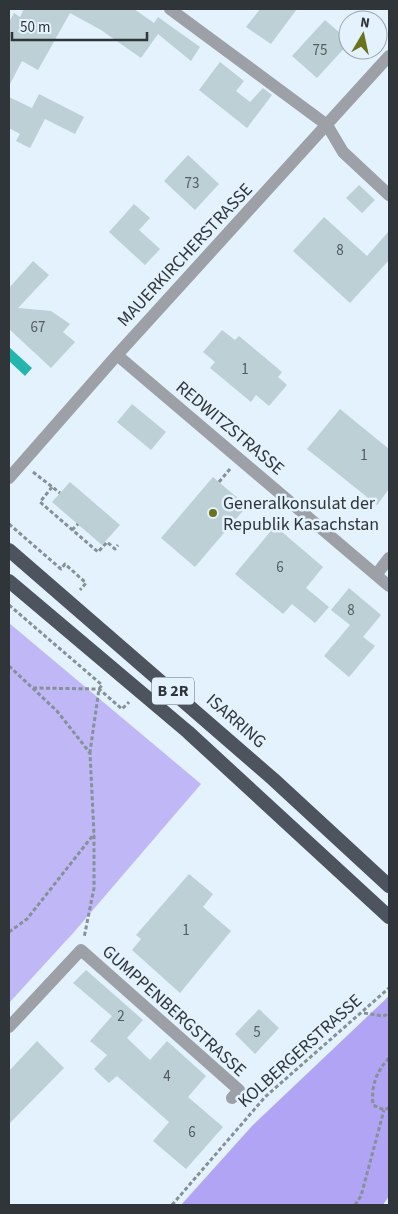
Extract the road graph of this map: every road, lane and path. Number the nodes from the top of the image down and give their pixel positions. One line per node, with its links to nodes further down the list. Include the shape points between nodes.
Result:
1 (170, 9): 3 (street)
2 (389, 56): 3 (street, MAUERKIRCHERSTRASSE)
3 (327, 125): 4 (street, via 343,152); 5 (street, MAUERKIRCHERSTRASSE)
4 (389, 195)
5 (117, 355): 6 (street, MAUERKIRCHERSTRASSE); 16 (street, REDWITZSTRASSE)
6 (22, 463): 7 (street, MAUERKIRCHERSTRASSE); 8 (path)
7 (9, 478)
8 (52, 487): 9 (path); 12 (path, via 40,502)
9 (60, 493)
10 (9, 524): 19 (path, via 61,569 65,564 83,580 86,583)
11 (78, 524): 12 (path)
12 (72, 530): 13 (path, via 98,552 107,542 115,549)
13 (118, 544)
14 (9, 550): 27 (highway, ISARRING / B 2R, via 336,835)
15 (389, 558): 16 (street)
16 (376, 575): 18 (street, REDWITZSTRASSE)
17 (9, 581): 28 (highway, B 2R, via 188,732)
18 (389, 586)
19 (79, 591)
20 (9, 605): 23 (path, via 102,685)
21 (9, 666): 22 (path)
22 (33, 688): 23 (path); 25 (path, via 57,711)
23 (99, 689): 24 (path, via 122,709); 25 (path)
24 (129, 702)
25 (90, 753): 26 (path)
26 (94, 834): 29 (path, via 28,919); 30 (path, via 94,888)
27 (389, 886)
28 (389, 917)
29 (9, 932)
30 (81, 950): 34 (street); 36 (street, GUMPPENBERGSTRASSE, via 239,1090)
31 (389, 988): 32 (path, KOLBERGERSTRASSE)
32 (363, 1013): 33 (path); 39 (path, KOLBERGERSTRASSE, via 265,1097)
33 (389, 1014)
34 (9, 1027)
35 (389, 1058): 38 (path, via 378,1071 371,1092 373,1105)
36 (232, 1098)
37 (389, 1108): 38 (path)
38 (384, 1110): 40 (path, via 361,1196)
39 (172, 1205)
40 (354, 1205)

